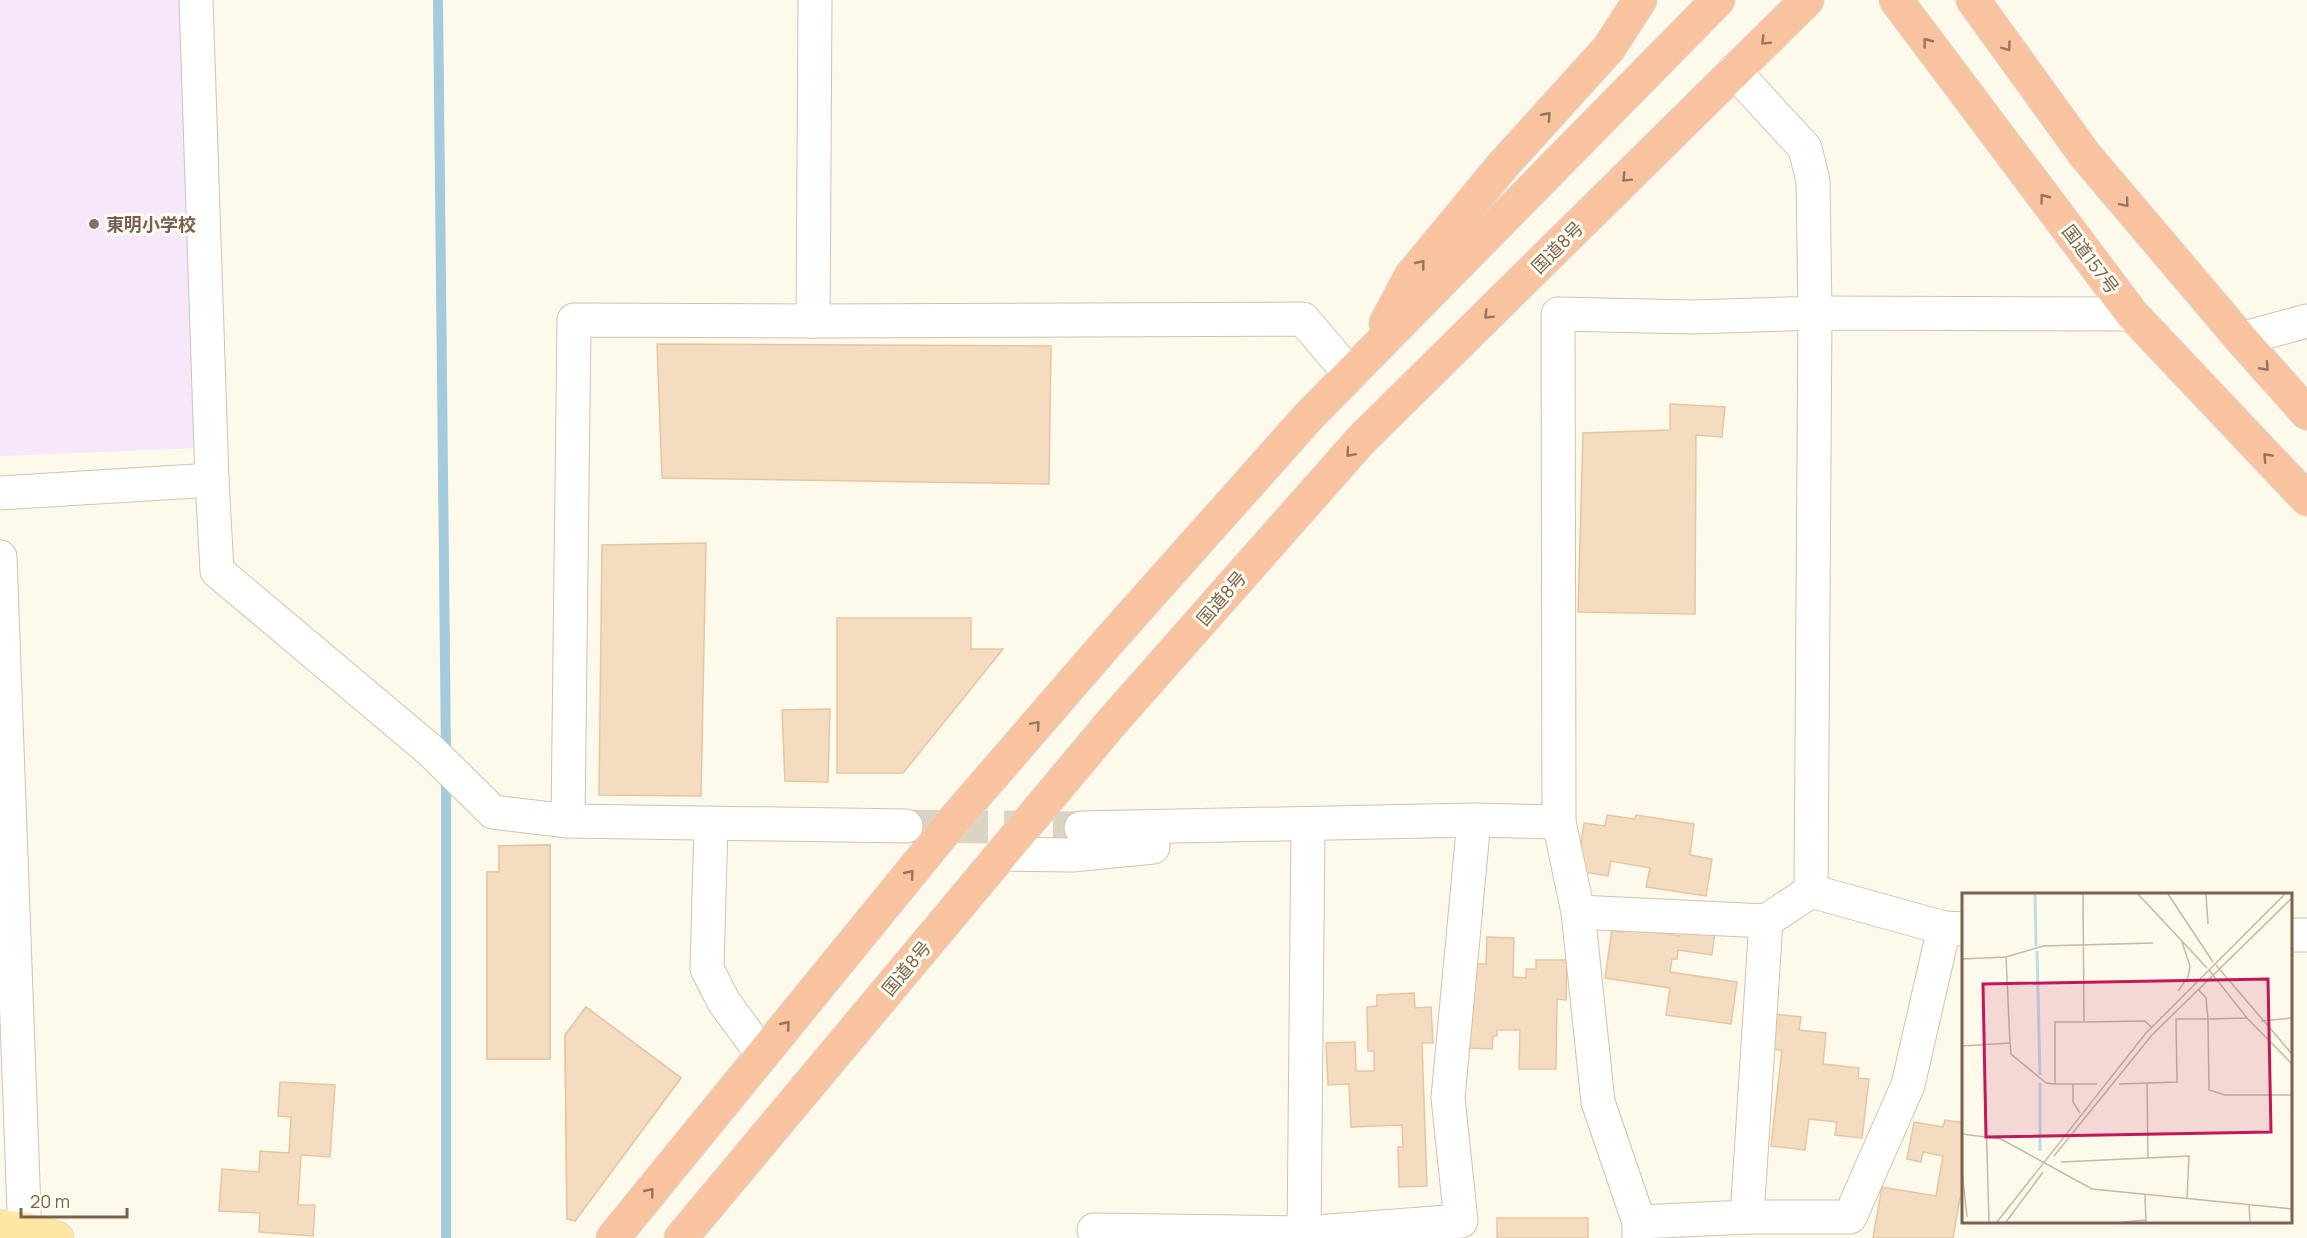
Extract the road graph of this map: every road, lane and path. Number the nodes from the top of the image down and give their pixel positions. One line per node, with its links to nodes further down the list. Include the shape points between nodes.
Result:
1 (196, 0): 16 (street)
2 (815, 0): 11 (street)
3 (1640, 0): 14 (highway, one-way to 3, via 1411,276 1503,165 1609,48)
4 (1718, 0): 14 (highway)
5 (1807, 0): 8 (highway, 国道8号, one-way to 8)
6 (1896, 0): 10 (highway, 国道157号, one-way to 6)
7 (1973, 0): 13 (highway, one-way to 13, via 2085,155)
8 (1734, 71): 9 (street, via 1805,148 1813,181); 28 (highway, 国道8号, one-way to 28, via 1361,440 1112,722)
9 (1815, 313): 10 (street); 22 (street, via 1692,317 1558,314); 29 (street)
10 (2132, 314): 18 (highway, 国道157号, one-way to 10)
11 (813, 321): 14 (street, via 1303,319); 21 (street, via 574,320)
12 (2307, 321): 13 (street)
13 (2241, 339): 15 (highway, one-way to 15)
14 (1361, 363): 35 (highway, one-way to 14, via 978,792 1301,425)
15 (2307, 413)
16 (212, 480): 17 (street); 21 (street, via 217,571 430,750 493,812)
17 (0, 494)
18 (2307, 499)
19 (0, 557): 39 (street)
20 (1474, 820): 22 (street); 24 (street); 40 (street, via 1448,1098 1461,1221)
21 (568, 821): 23 (street)
22 (1558, 822): 30 (street)
23 (711, 823): 25 (street); 35 (street, via 707,969 724,1002)
24 (1308, 825): 26 (street); 40 (street)
25 (906, 826)
26 (1234, 826): 27 (street); 28 (street, via 1201,844 1072,855)
27 (1081, 828)
28 (1002, 854): 43 (highway, 国道8号)
29 (1810, 891): 31 (street); 32 (street)
30 (1578, 912): 31 (street); 38 (street, via 1598,1102)
31 (1766, 921): 36 (street)
32 (1954, 929): 36 (street, via 1908,1085 1850,1217)
33 (2292, 934): 34 (street)
34 (2307, 935)
35 (762, 1054): 42 (highway, one-way to 35)
36 (1747, 1217): 38 (street)
37 (1094, 1230): 40 (street)
38 (1639, 1230)
39 (16, 1231): 41 (main road)
40 (1304, 1235)
41 (57, 1238)
42 (614, 1238)
43 (681, 1238)

